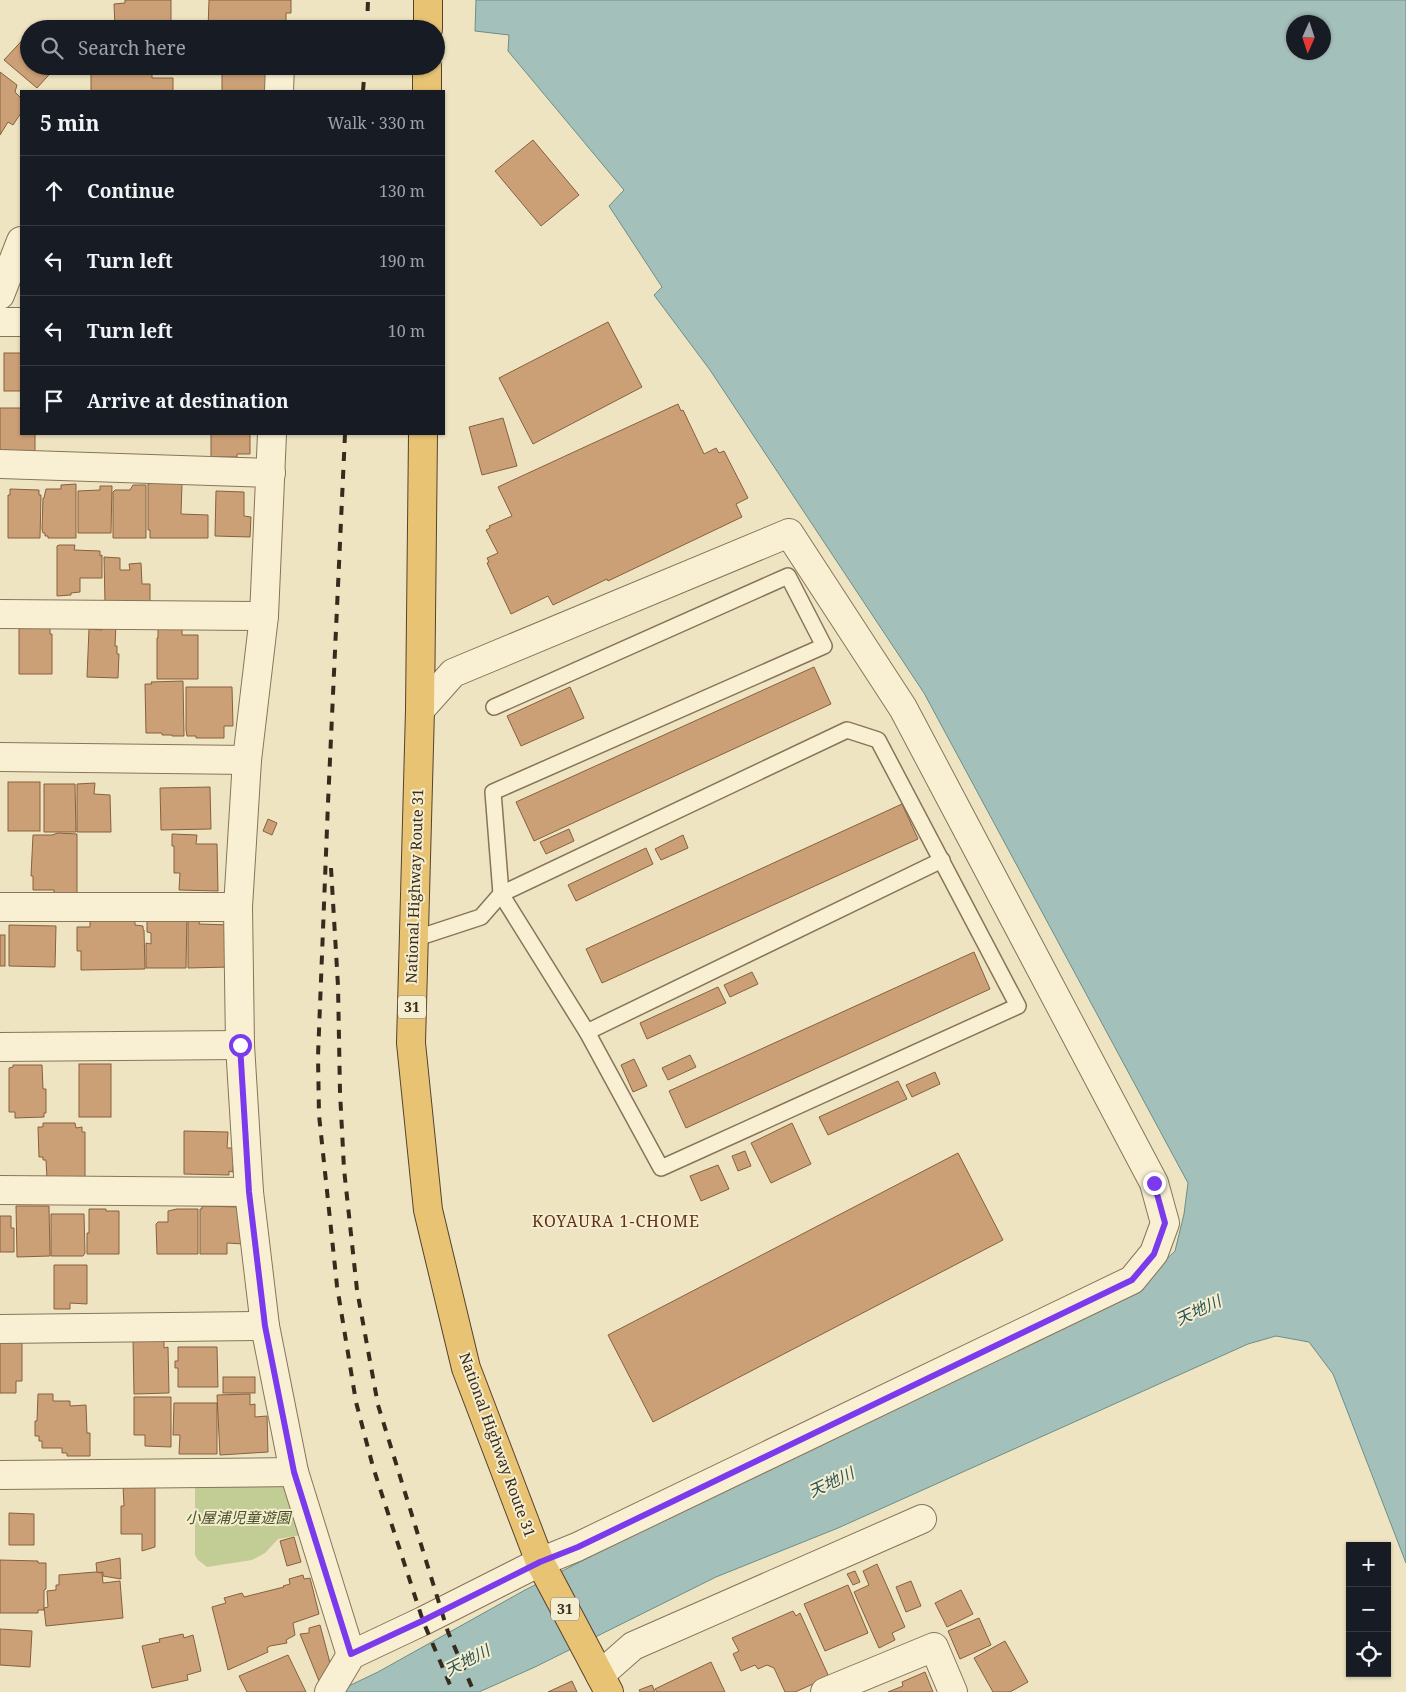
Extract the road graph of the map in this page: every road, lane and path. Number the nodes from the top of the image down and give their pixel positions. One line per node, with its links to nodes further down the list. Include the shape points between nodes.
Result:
1 (428, 0): 2 (highway)
2 (428, 20)
3 (280, 75): 5 (street)
4 (427, 75): 6 (highway)
5 (279, 90)
6 (427, 90)
7 (20, 244): 8 (street)
8 (0, 295)
9 (0, 322): 10 (street)
10 (20, 322)
11 (272, 435): 14 (street)
12 (423, 435): 18 (highway, National Highway Route 31 / 31)
13 (0, 464): 14 (street)
14 (270, 473): 16 (street)
15 (0, 614): 16 (street)
16 (264, 616): 20 (street)
17 (494, 706): 22 (lane, via 788,576 824,646 493,792)
18 (420, 710): 25 (highway, National Highway Route 31 / 31); 36 (street, via 453,673 789,533 903,708 1154,1183 1165,1223 1154,1254 1132,1280)
19 (0, 757): 20 (street)
20 (247, 760): 24 (street)
21 (942, 860): 22 (lane, via 878,740 847,730); 26 (lane); 26 (lane, via 1018,1006 661,1168)
22 (501, 894): 25 (lane, via 481,917); 26 (lane)
23 (0, 907): 24 (street)
24 (238, 907): 27 (street)
25 (414, 939): 36 (highway, National Highway Route 31 / 31, via 411,1043 428,1210 466,1368)
26 (587, 1032)
27 (240, 1045): 28 (street); 30 (street)
28 (0, 1047)
29 (0, 1190): 30 (street)
30 (249, 1192): 31 (street)
31 (265, 1326): 32 (street); 33 (street)
32 (0, 1329)
33 (294, 1472): 34 (street); 37 (street)
34 (0, 1475)
35 (922, 1519): 38 (street, via 633,1646)
36 (542, 1566): 37 (street); 38 (highway, National Highway Route 31 / 31)
37 (351, 1654): 39 (street)
38 (605, 1684)
39 (329, 1692)
40 (825, 1692): 41 (street, via 934,1646)
41 (953, 1692)

